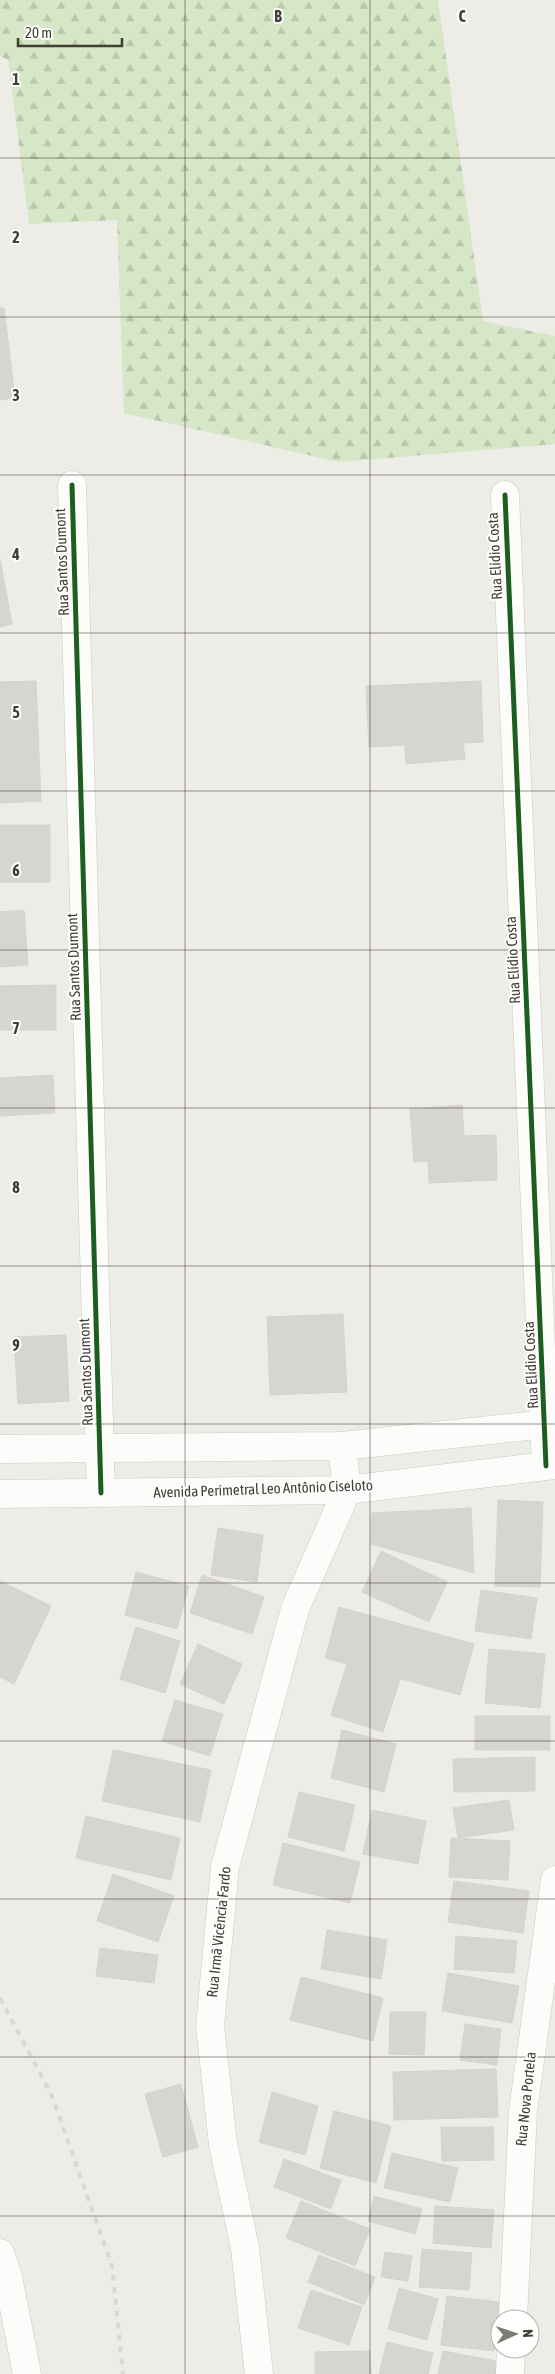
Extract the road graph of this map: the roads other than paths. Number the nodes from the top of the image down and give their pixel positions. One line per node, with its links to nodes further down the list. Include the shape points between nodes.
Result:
1 (72, 485): 5 (street, Rua Santos Dumont)
2 (505, 495): 3 (street, Rua Elídio Costa)
3 (550, 1424): 4 (street); 7 (street, Rua Elídio Costa)
4 (342, 1446): 5 (street); 8 (street, Rua Irmã Vicência Fardo)
5 (101, 1448): 6 (street); 9 (street, Rua Santos Dumont)
6 (0, 1449)
7 (551, 1466): 8 (street, Avenida Perimetral Leo Antônio Ciseloto)
8 (346, 1490): 9 (street, Avenida Perimetral Leo Antônio Ciseloto); 16 (street, Rua Irmã Vicência Fardo, via 295,1609 224,1877 210,2026 223,2144 245,2248)
9 (101, 1493): 10 (street, Avenida Perimetral Leo Antônio Ciseloto)
10 (0, 1494)
11 (555, 1880): 13 (street, Rua Nova Portela, via 523,2111)
12 (0, 2253): 15 (street, via 8,2277)
13 (513, 2309)
14 (511, 2359): 17 (street)
15 (27, 2374)
16 (259, 2374)
17 (510, 2374)

